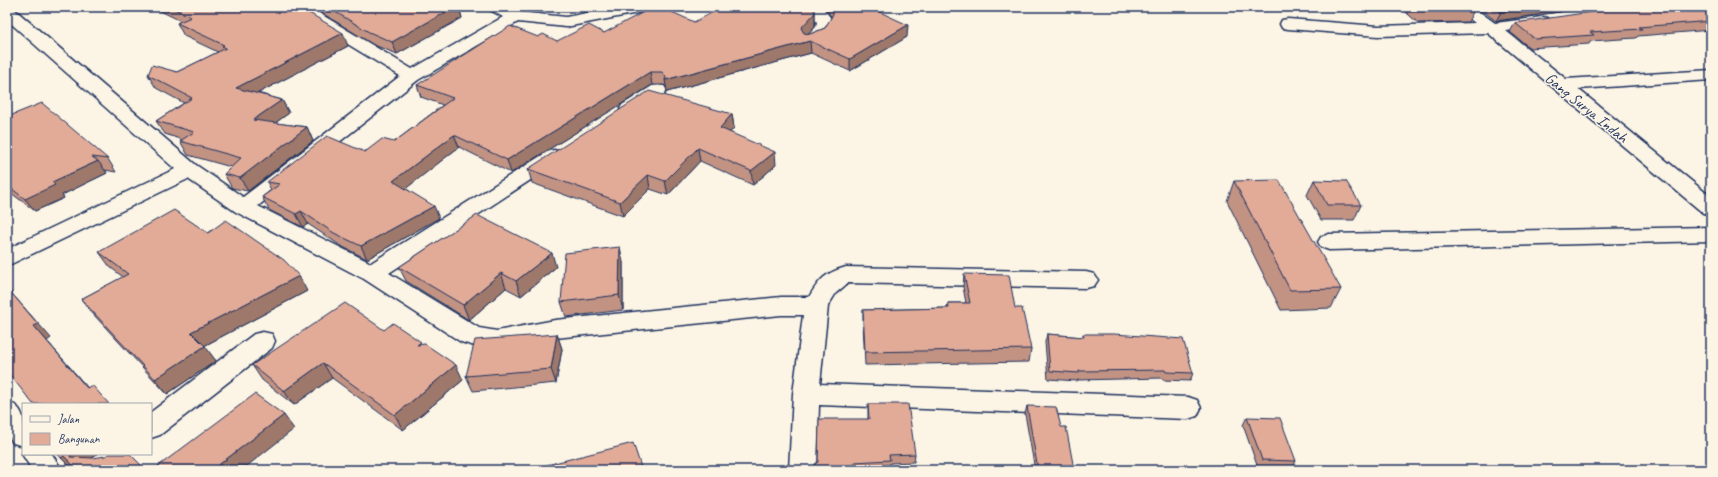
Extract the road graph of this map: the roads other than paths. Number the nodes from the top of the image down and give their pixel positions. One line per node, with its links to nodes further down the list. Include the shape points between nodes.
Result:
1 (298, 7): 13 (street)
2 (496, 7): 7 (street)
3 (643, 7): 7 (street, via 566,22)
4 (813, 7): 11 (street, via 825,21 824,28)
5 (1462, 7): 10 (street, Gang Surya Indah)
6 (7, 11): 18 (street)
7 (514, 17): 13 (street)
8 (1560, 19): 10 (street)
9 (1288, 24): 10 (street, via 1378,31)
10 (1492, 28): 14 (street, Gang Surya Indah)
11 (812, 40)
12 (1711, 74): 14 (street)
13 (412, 76): 19 (street)
14 (1562, 85): 20 (street, Gang Surya Indah)
15 (658, 90): 16 (street)
16 (611, 120)
17 (567, 148): 24 (street)
18 (189, 170): 19 (street); 23 (street)
19 (243, 207): 24 (street)
20 (1711, 208)
21 (1711, 234): 22 (street)
22 (1329, 242)
23 (7, 258)
24 (372, 273): 26 (street, via 443,319 482,339 497,340 556,329 698,314 781,306)
25 (1086, 280): 26 (street, via 846,275 835,278 829,284)
26 (816, 306): 28 (street)
27 (263, 341): 31 (street)
28 (806, 394): 29 (street); 35 (street)
29 (1188, 408)
30 (7, 412): 32 (street)
31 (152, 426)
32 (22, 434)
33 (37, 455): 34 (street)
34 (48, 470)
35 (802, 470)

